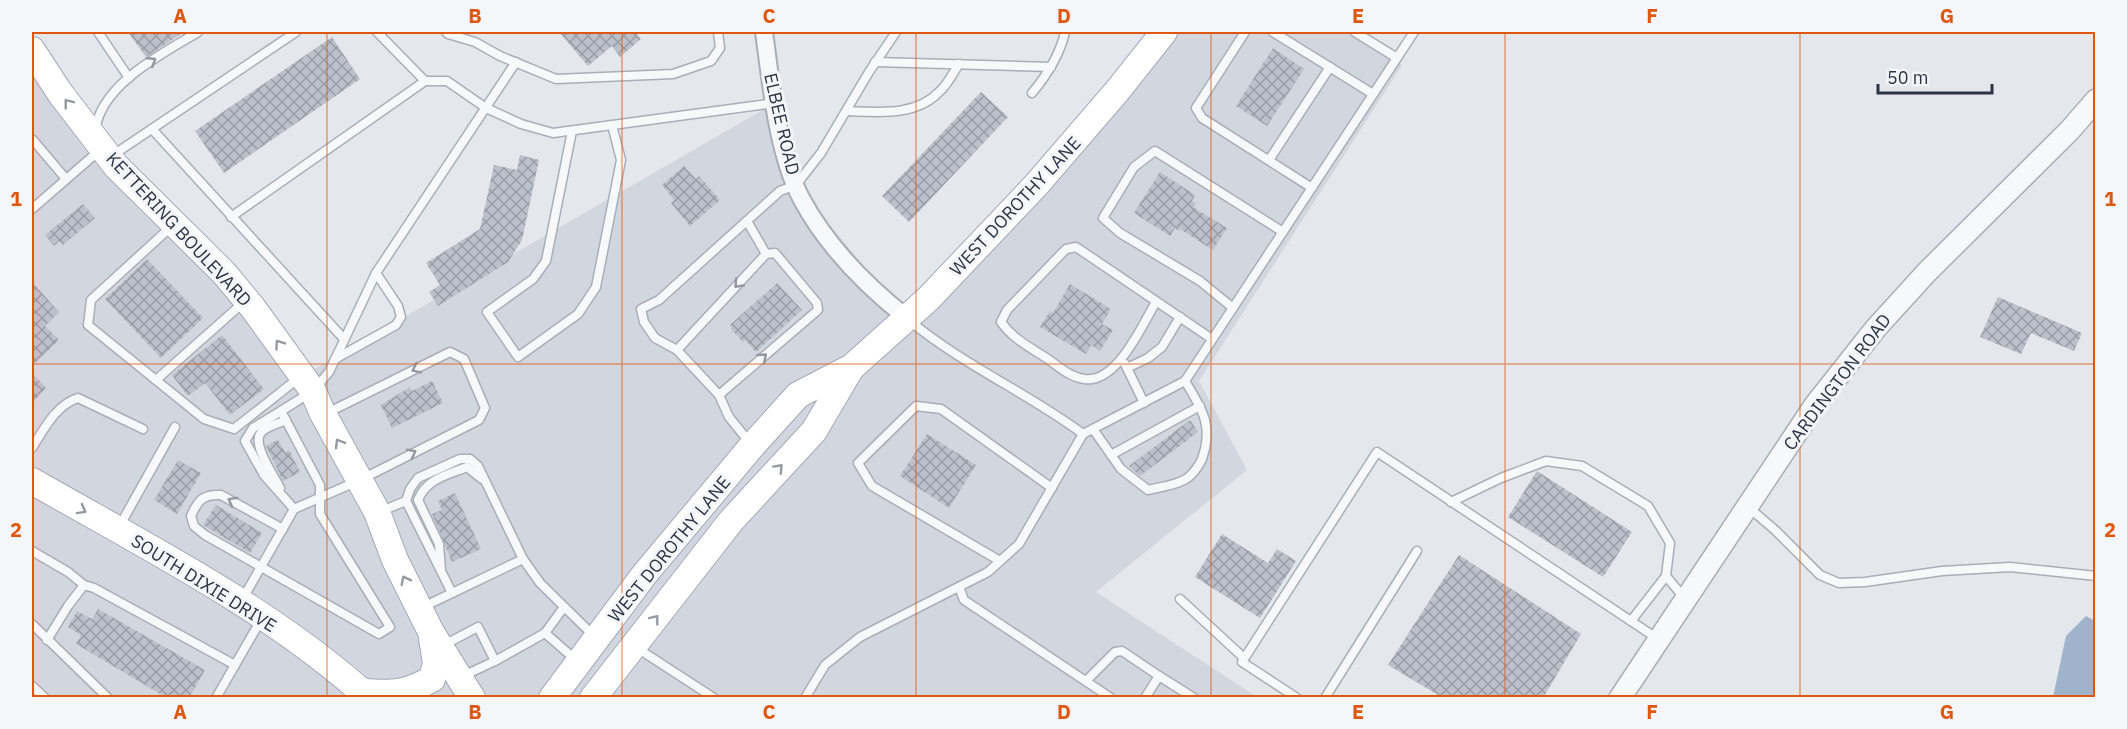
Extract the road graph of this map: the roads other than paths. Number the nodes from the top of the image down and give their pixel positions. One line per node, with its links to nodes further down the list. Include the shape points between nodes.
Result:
1 (98, 32): 22 (lane)
2 (198, 32): 22 (lane, one-way to 2)
3 (296, 32): 31 (lane)
4 (377, 32): 23 (lane)
5 (446, 32): 17 (lane)
6 (718, 32): 17 (lane, via 720,48 711,61 673,74 556,79)
7 (764, 32): 27 (street, ELBEE ROAD)
8 (896, 32): 18 (lane)
9 (1065, 32): 20 (lane)
10 (1164, 32): 50 (main road, WEST DOROTHY LANE, via 1037,184)
11 (1245, 32): 35 (lane, via 1196,108 1202,118)
12 (1273, 32): 21 (lane)
13 (1355, 32): 16 (lane)
14 (1414, 32): 16 (lane)
15 (32, 50): 34 (main road, KETTERING BOULEVARD, one-way to 15)
16 (1397, 58): 25 (lane)
17 (516, 62): 28 (lane)
18 (875, 62): 19 (lane); 29 (lane)
19 (959, 64): 20 (lane); 29 (lane, via 940,92 919,106 895,112)
20 (1051, 67): 24 (lane)
21 (1330, 67): 25 (lane); 35 (lane)
22 (129, 78): 34 (lane, via 102,105 96,122)
23 (425, 81): 28 (lane, via 447,81); 40 (lane)
24 (1032, 93)
25 (1373, 94): 38 (lane)
26 (2096, 100): 82 (street, CARDINGTON ROAD, via 1876,328 1815,405)
27 (775, 103): 30 (lane); 37 (street, ELBEE ROAD)
28 (486, 108): 32 (lane, via 553,133); 45 (lane)
29 (847, 111): 37 (lane)
30 (612, 125): 32 (lane); 32 (lane, via 621,160 596,286 578,314 518,357 487,312 533,279 546,261)
31 (152, 129): 34 (lane); 40 (lane)
32 (572, 131)
33 (33, 140): 36 (lane)
34 (102, 147): 36 (lane); 42 (main road, KETTERING BOULEVARD)
35 (1269, 160): 38 (lane)
36 (66, 179): 39 (lane)
37 (796, 185): 41 (lane, via 780,191); 50 (street, ELBEE ROAD, via 826,237 848,264)
38 (1312, 188): 43 (lane)
39 (32, 208)
40 (231, 217): 51 (lane)
41 (747, 221): 44 (lane); 53 (lane, via 659,300 641,309 655,338)
42 (176, 223): 46 (main road, KETTERING BOULEVARD); 58 (lane, via 91,300 88,325)
43 (1283, 232): 48 (lane); 48 (lane, via 1155,150 1134,167 1103,218 1120,233 1200,281)
44 (766, 254): 53 (lane, one-way to 53); 61 (lane, one-way to 44, via 818,310 817,303 775,253)
45 (376, 273): 51 (lane); 55 (lane, via 401,316 396,325)
46 (246, 300): 58 (lane); 60 (main road, KETTERING BOULEVARD, one-way to 46)
47 (1156, 302): 49 (lane); 54 (lane); 54 (lane, via 1076,247 1066,249 1007,310 1001,322 1009,333 1071,375 1086,380 1104,376)
48 (1233, 308): 52 (lane)
49 (1180, 317): 52 (lane); 57 (lane, via 1162,347)
50 (907, 318): 56 (main road, WEST DOROTHY LANE); 70 (lane, via 941,346)
51 (344, 339): 55 (lane)
52 (1212, 339): 59 (lane)
53 (677, 350): 61 (lane)
54 (1122, 358): 57 (lane)
55 (334, 359): 60 (lane, via 329,372)
56 (852, 367): 71 (main road, WEST DOROTHY LANE, via 798,395); 110 (main road, WEST DOROTHY LANE, one-way to 56, via 731,521 814,431)
57 (1127, 368): 62 (lane)
58 (156, 380): 60 (lane, via 204,419 234,429)
59 (1185, 381): 62 (lane); 63 (lane)
60 (307, 384): 64 (lane); 65 (main road, KETTERING BOULEVARD)
61 (719, 395): 71 (lane, via 729,417)
62 (1144, 403): 69 (lane)
63 (1200, 406): 73 (lane); 73 (lane, via 1208,425 1206,447 1200,465 1185,480 1148,490 1121,470)
64 (281, 411): 66 (lane); 81 (lane, via 253,428 244,441 264,475)
65 (324, 415): 74 (main road, KETTERING BOULEVARD, one-way to 65); 74 (lane, one-way to 65, via 478,420 485,408 464,358 450,352)
66 (286, 420): 78 (lane, via 320,485); 81 (lane, via 266,429 259,436 258,446)
67 (175, 427): 84 (lane)
68 (143, 429): 72 (lane, via 78,398 60,408)
69 (1093, 429): 70 (lane); 73 (lane)
70 (1083, 434): 77 (lane)
71 (752, 446): 106 (main road, WEST DOROTHY LANE, via 644,575)
72 (32, 448)
73 (1111, 455)
74 (360, 480): 78 (lane); 83 (main road, KETTERING BOULEVARD)
75 (32, 481): 84 (main road, SOUTH DIXIE DRIVE, one-way to 84)
76 (487, 484): 79 (lane, via 478,466 470,459 460,459 418,478); 88 (lane); 91 (lane, via 467,467 422,489 418,500 439,544)
77 (1052, 488): 89 (lane, via 1019,544); 89 (lane, via 941,409 916,405 858,463 872,486)
78 (320, 497): 81 (lane); 90 (lane, via 320,514 390,627 379,634)
79 (406, 501): 83 (lane); 91 (lane)
80 (1450, 501): 92 (lane, via 1546,461 1582,466 1648,506 1670,543); 103 (lane); 111 (lane, via 1377,452)
81 (291, 506): 85 (lane)
82 (1747, 506): 93 (lane, via 1820,575 1839,583 2010,567); 98 (street, CARDINGTON ROAD)
83 (377, 513): 101 (main road, KETTERING BOULEVARD, one-way to 83)
84 (118, 530): 99 (main road, SOUTH DIXIE DRIVE)
85 (283, 530): 90 (lane); 90 (lane, one-way to 90, via 221,495 210,494 197,503 191,516 194,526)
86 (32, 551): 94 (lane)
87 (1417, 551): 131 (lane)
88 (523, 559): 96 (lane); 100 (lane)
89 (1000, 561): 95 (lane)
90 (261, 567): 99 (lane)
91 (441, 570): 96 (lane)
92 (1666, 576): 98 (lane); 103 (lane)
93 (2096, 576)
94 (84, 585): 107 (lane); 114 (lane)
95 (959, 588): 116 (lane, via 964,600); 126 (lane, via 860,637 825,665)
96 (452, 592): 101 (lane)
97 (1180, 599): 111 (lane)
98 (1685, 599): 108 (street, CARDINGTON ROAD)
99 (240, 603): 102 (main road, SOUTH DIXIE DRIVE)
100 (564, 607): 105 (lane); 106 (lane)
101 (419, 608): 109 (main road, KETTERING BOULEVARD)
102 (262, 618): 114 (lane); 119 (main road, SOUTH DIXIE DRIVE)
103 (1631, 621): 108 (lane)
104 (32, 624): 107 (lane)
105 (545, 633): 112 (lane); 113 (lane)
106 (597, 638): 113 (main road, WEST DOROTHY LANE)
107 (47, 639): 122 (lane)
108 (1658, 639): 132 (street, CARDINGTON ROAD)
109 (435, 643): 112 (lane, via 478,627); 118 (main road, KETTERING BOULEVARD); 119 (main road, via 432,679 412,690)
110 (634, 646): 124 (main road, WEST DOROTHY LANE); 125 (lane)
111 (1244, 658): 130 (lane, via 1242,662)
112 (495, 661): 118 (lane)
113 (579, 662): 120 (main road, WEST DOROTHY LANE)
114 (234, 665): 123 (lane)
115 (1160, 676): 116 (lane, via 1122,651 1116,652); 128 (lane); 129 (lane)
116 (1086, 681): 127 (lane)
117 (32, 686): 121 (lane)
118 (469, 690)
119 (366, 695)
120 (551, 696)
121 (45, 698)
122 (108, 698)
123 (216, 698)
124 (593, 698)
125 (714, 698)
126 (805, 698)
127 (1111, 698)
128 (1145, 698)
129 (1194, 698)
130 (1297, 698)
131 (1324, 698)
132 (1620, 698)

